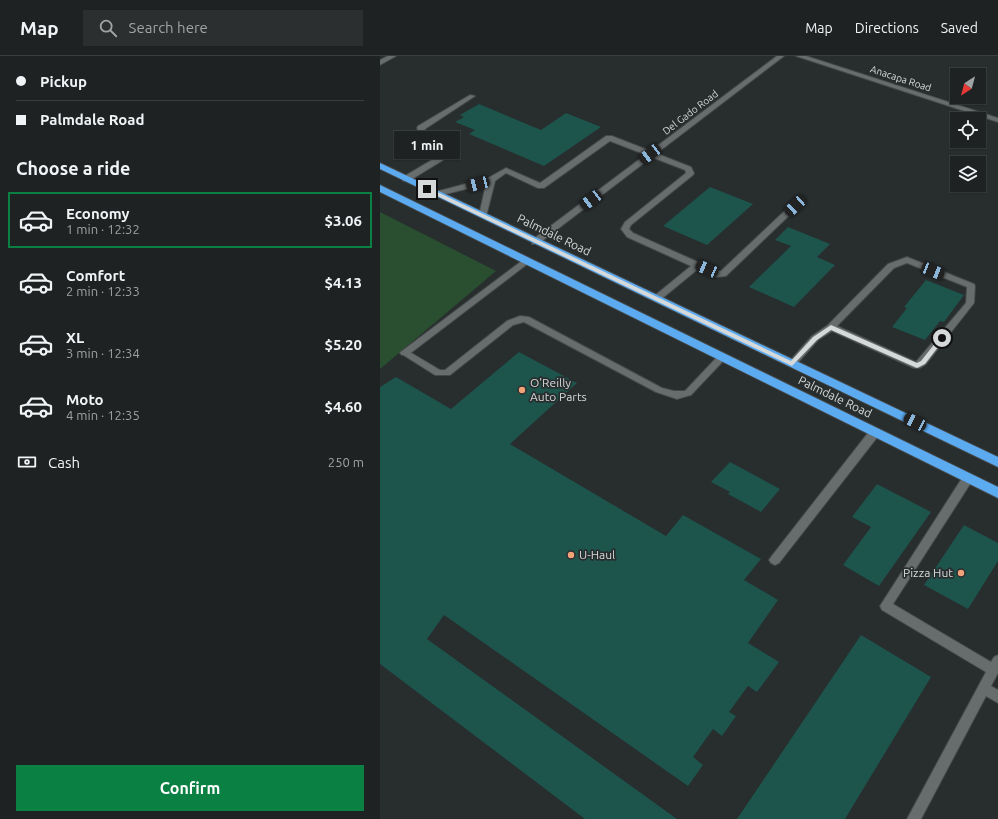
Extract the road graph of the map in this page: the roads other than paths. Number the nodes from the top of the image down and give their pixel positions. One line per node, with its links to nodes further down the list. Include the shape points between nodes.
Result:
1 (393, 56): 4 (street)
2 (781, 56): 7 (street, Del Gado Road)
3 (799, 56): 6 (street, Anacapa Road)
4 (380, 63)
5 (472, 96): 9 (street, via 421,128 422,132 448,150 445,155)
6 (998, 120)
7 (650, 154): 10 (street, via 609,138 541,186 506,170); 15 (street, Del Gado Road); 17 (street, via 685,167 690,173 628,224 626,229 630,235)
8 (380, 166): 9 (highway, Palmdale Road)
9 (406, 179): 12 (highway, Palmdale Road)
10 (491, 180): 12 (street); 14 (street)
11 (380, 188): 16 (highway, Palmdale Road)
12 (438, 194): 14 (highway, Palmdale Road)
13 (795, 206): 17 (street, via 723,274)
14 (483, 215): 15 (highway, Palmdale Road)
15 (535, 242): 18 (highway, Palmdale Road)
16 (527, 260): 20 (highway, Palmdale Road); 20 (street, via 405,353 438,373 447,374 510,323 526,319 659,390 682,396 688,394)
17 (697, 265): 18 (street)
18 (656, 299): 21 (highway, Palmdale Road)
19 (831, 327): 19 (street, via 917,366 923,362 970,303 971,286 907,260 891,266); 21 (street, via 815,338)
20 (722, 357): 22 (highway, Palmdale Road)
21 (792, 364): 23 (highway, Palmdale Road)
22 (875, 432): 24 (highway, Palmdale Road); 26 (street)
23 (998, 462)
24 (968, 478): 25 (highway, Palmdale Road); 27 (street, via 886,606)
25 (998, 493)
26 (776, 560)
27 (996, 665): 28 (street)
28 (983, 688): 29 (street); 30 (street)
29 (998, 697)
30 (914, 819)

